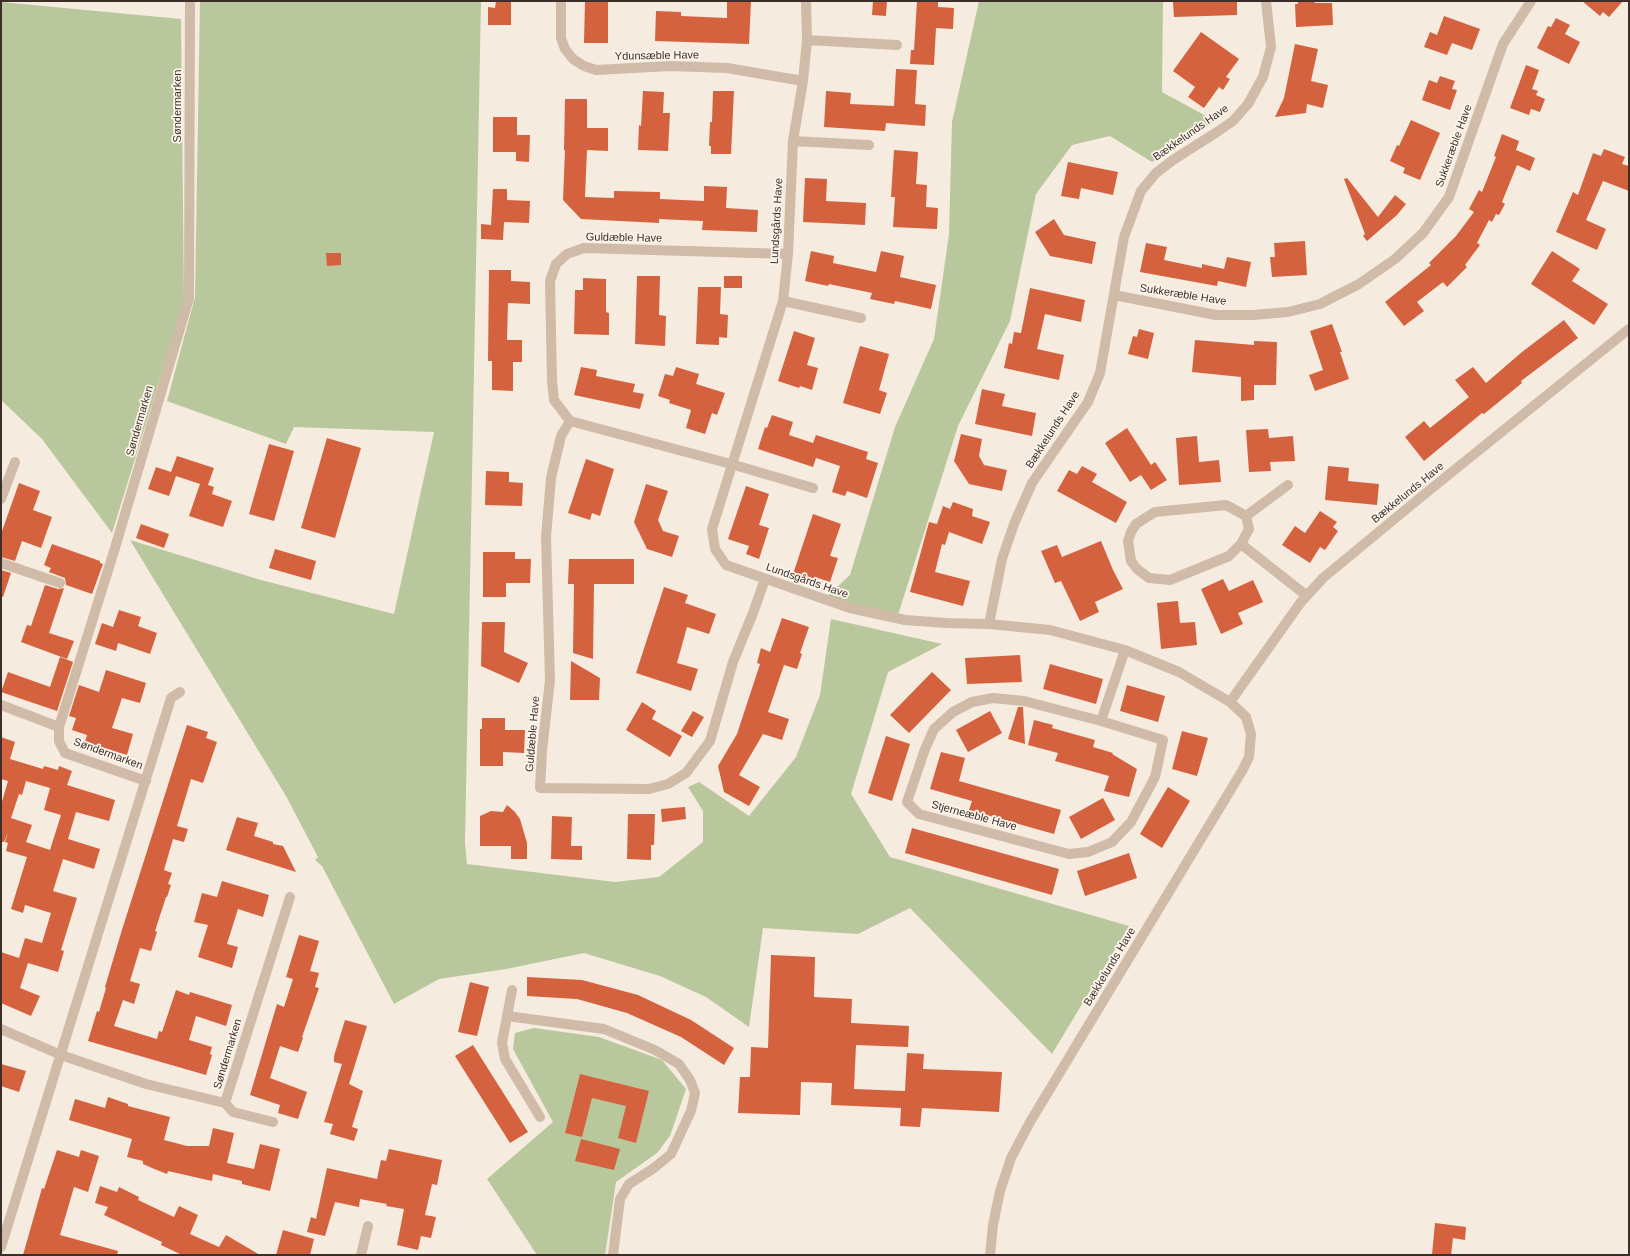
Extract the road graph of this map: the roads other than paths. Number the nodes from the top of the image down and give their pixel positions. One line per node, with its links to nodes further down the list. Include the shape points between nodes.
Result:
1 (190, 1): 34 (street, Søndermarken, via 189,298)
2 (561, 1): 8 (street, Ydunsæble Have, via 561,38 566,49 573,59 596,70 671,66 727,68)
3 (806, 1): 6 (street, Lundsgårds Have)
4 (1266, 1): 12 (street, Bækkelunds Have, via 1271,47 1263,77 1248,104 1233,120 1156,173 1141,191 1124,237)
5 (1532, 1): 12 (street, Sukkeræble Have, via 1503,44 1449,196 1423,233 1395,259 1359,284 1320,304 1288,312 1216,315)
6 (807, 40): 7 (street); 8 (street, Lundsgårds Have)
7 (897, 45)
8 (803, 81): 9 (street, Lundsgårds Have)
9 (793, 141): 10 (street); 11 (street, Lundsgårds Have)
10 (869, 145)
11 (788, 254): 13 (street, Lundsgårds Have); 16 (street, Guldæble Have, via 584,248 566,254 556,264 550,281 552,381 554,400)
12 (1114, 295): 28 (street, Bækkelunds Have, via 1100,373 1088,402 1032,483 1002,559)
13 (783, 301): 14 (street); 18 (street, Lundsgårds Have)
14 (861, 318)
15 (1629, 329): 27 (street, Bækkelunds Have, via 1323,578)
16 (570, 421): 18 (street); 25 (street, Guldæble Have, via 561,436 550,485 546,537 550,680 540,788 649,789 668,784 686,774 710,741 733,662)
17 (15, 462): 21 (street)
18 (731, 464): 20 (street); 25 (street, Lundsgårds Have, via 712,529 715,549 726,565)
19 (1288, 485): 22 (street)
20 (813, 488)
21 (1, 499)
22 (1246, 516): 23 (street, via 1248,529); 23 (street, via 1226,505 1155,512 1136,524 1128,541 1131,561 1137,569 1149,578 1170,580 1229,556)
23 (1241, 544): 27 (street)
24 (1, 563): 26 (street)
25 (765, 579): 28 (street, Lundsgårds Have, via 850,608 906,620 946,624)
26 (60, 583)
27 (1307, 596): 31 (street, Bækkelunds Have)
28 (989, 624): 29 (street, Bækkelunds Have, via 1050,630)
29 (1125, 650): 31 (street, Bækkelunds Have, via 1179,672); 33 (street)
30 (180, 692): 35 (street, Søndermarken, via 171,698)
31 (1230, 702): 48 (street, Bækkelunds Have, via 1246,717 1251,734 1249,757 1014,1152 1000,1191)
32 (1, 705): 34 (street)
33 (1101, 722): 33 (street, Stjerneæble Have, via 1024,701 993,698 972,702 952,712 934,729 907,802 919,814 1069,854 1088,852 1112,842 1131,822 1155,777 1163,740)
34 (59, 727): 35 (street, Søndermarken, via 59,741 65,753)
35 (146, 781): 40 (street, Søndermarken)
36 (290, 897): 41 (street, Søndermarken)
37 (512, 990): 38 (street)
38 (507, 1016): 42 (street, via 502,1043 505,1059); 47 (street, via 604,1029 655,1050 679,1064 690,1080 695,1093 691,1111 671,1154 629,1184 620,1199)
39 (1, 1029): 40 (street, Søndermarken)
40 (61, 1055): 41 (street, Søndermarken, via 146,1084); 45 (street, Søndermarken)
41 (225, 1103): 43 (street, Søndermarken, via 233,1112)
42 (540, 1117)
43 (273, 1122)
44 (368, 1226): 46 (street)
45 (1, 1247)
46 (361, 1255)
47 (613, 1255)
48 (990, 1255)

